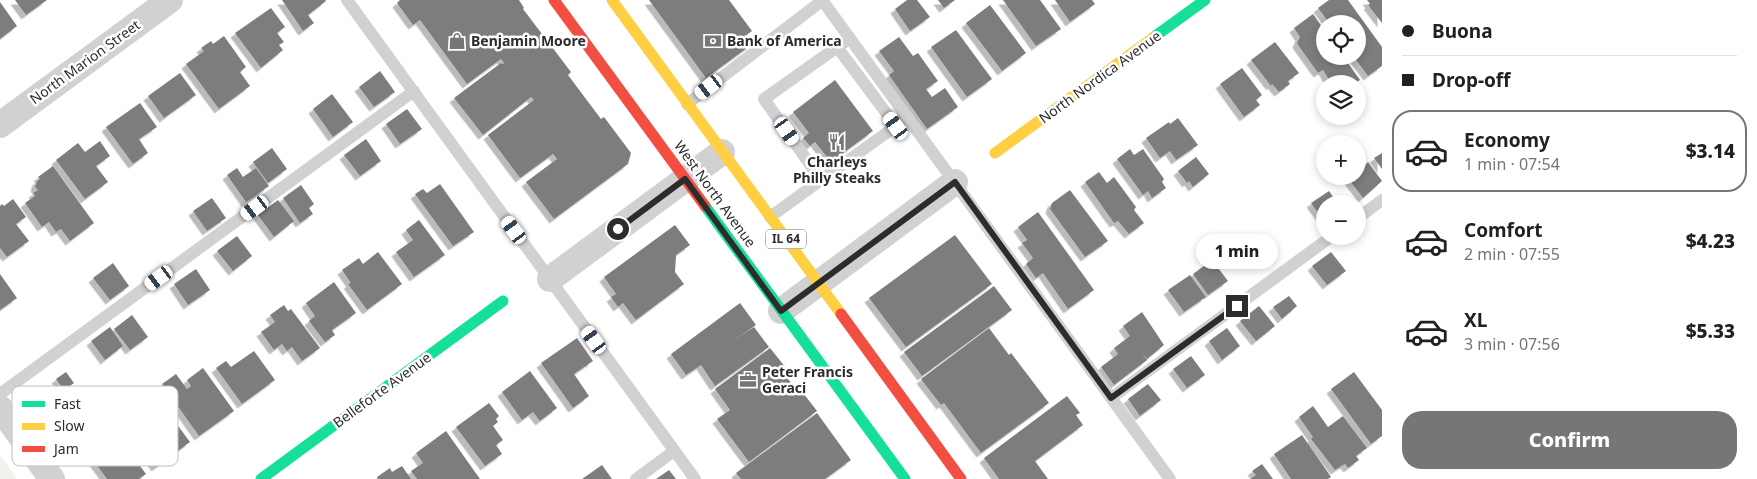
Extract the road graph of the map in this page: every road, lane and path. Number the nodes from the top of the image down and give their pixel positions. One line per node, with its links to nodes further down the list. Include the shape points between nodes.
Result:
1 (170, 0): 12 (street, North Marion Street)
2 (347, 0): 9 (lane)
3 (554, 0): 16 (main road, West North Avenue)
4 (823, 0): 7 (lane); 10 (lane)
5 (1204, 0): 15 (main road, North Nordica Avenue)
6 (615, 2): 10 (main road, IL 64)
7 (850, 38): 8 (lane); 11 (lane)
8 (837, 46): 13 (lane); 17 (lane, via 764,99)
9 (414, 91): 23 (lane); 27 (lane)
10 (687, 104): 14 (main road, IL 64)
11 (907, 116): 13 (lane); 18 (lane)
12 (0, 125)
13 (896, 126): 17 (lane)
14 (722, 152): 16 (street); 21 (main road, IL 64)
15 (995, 153)
16 (685, 179): 23 (street); 26 (main road, West North Avenue)
17 (821, 180): 21 (lane)
18 (955, 182): 24 (street); 28 (lane)
19 (1382, 200): 20 (lane)
20 (1366, 212)
21 (770, 216): 24 (main road, IL 64)
22 (1320, 245): 28 (lane)
23 (550, 279): 31 (lane)
24 (818, 283): 26 (street); 38 (main road, IL 64)
25 (503, 301): 34 (main road, Belleforte Avenue)
26 (781, 311): 37 (main road, West North Avenue)
27 (0, 394)
28 (1111, 398): 39 (lane)
29 (0, 408): 30 (street)
30 (12, 424)
31 (674, 451): 35 (lane); 36 (lane)
32 (42, 466): 33 (street)
33 (52, 479)
34 (261, 479)
35 (636, 479)
36 (695, 479)
37 (905, 479)
38 (961, 479)
39 (1170, 479)

